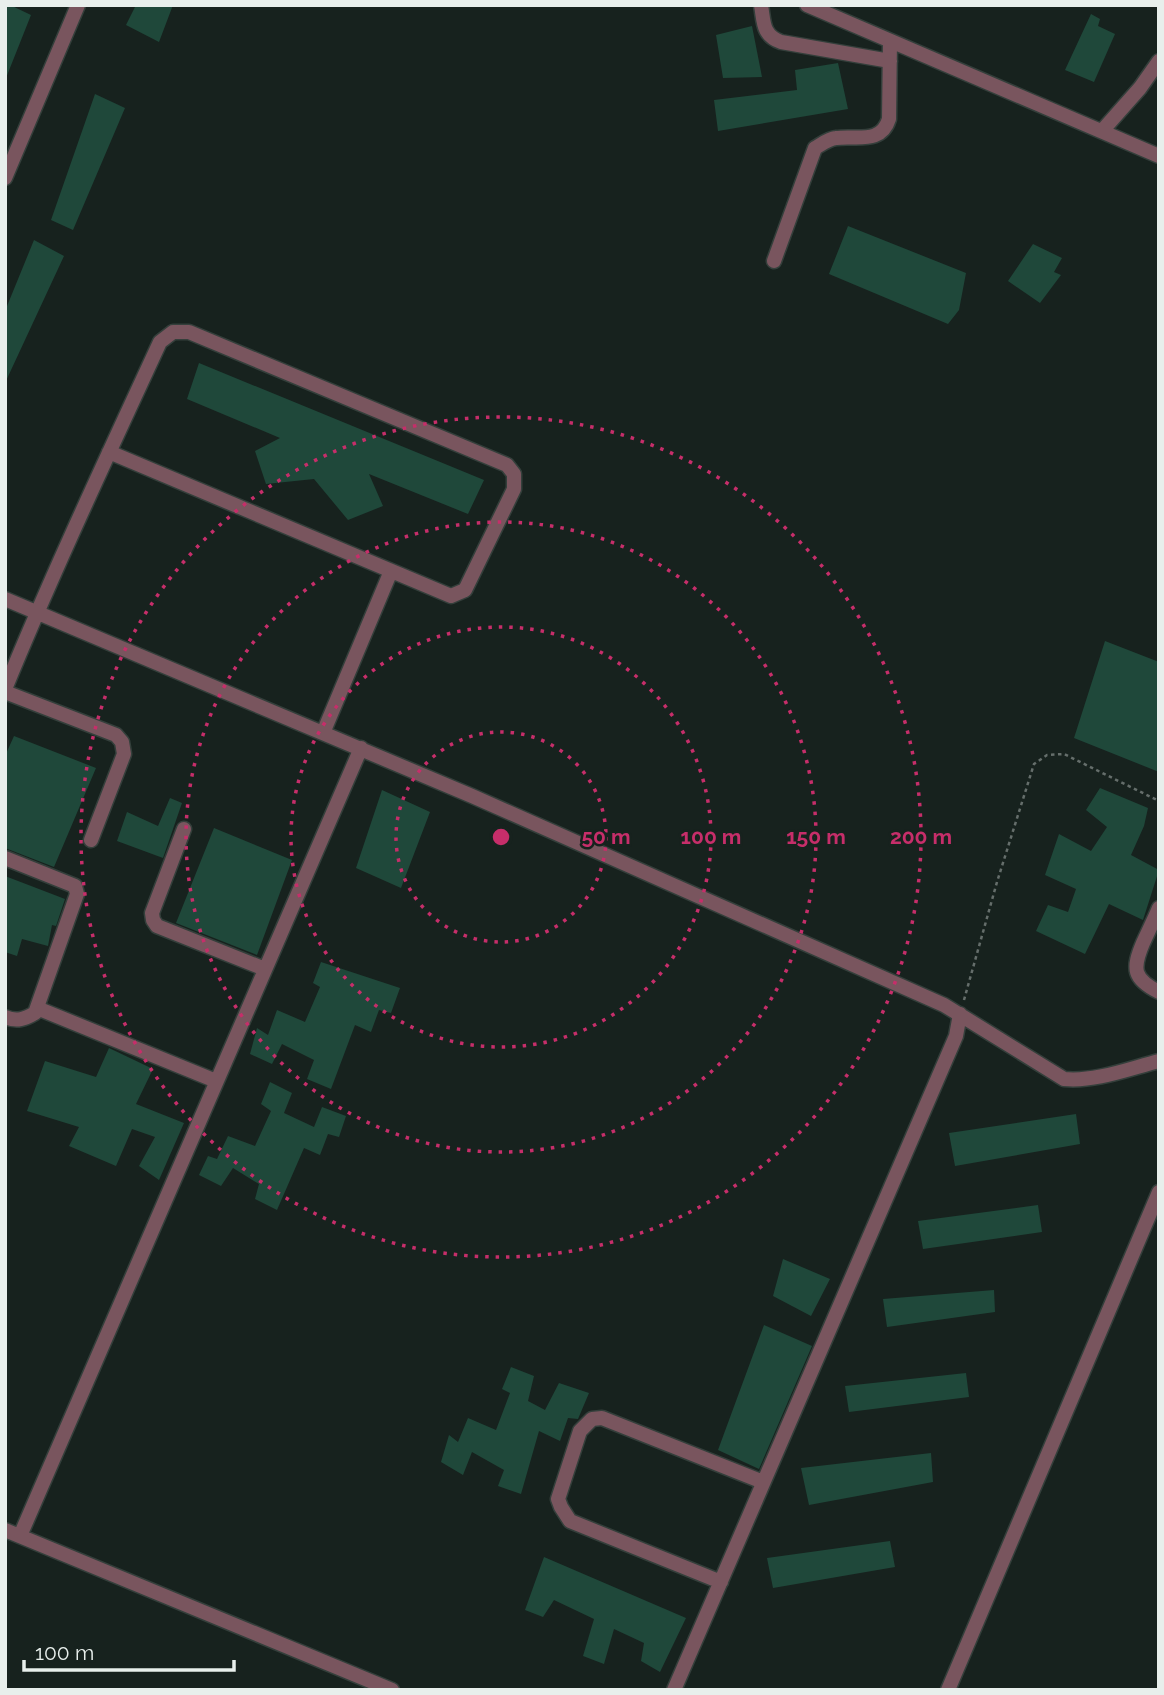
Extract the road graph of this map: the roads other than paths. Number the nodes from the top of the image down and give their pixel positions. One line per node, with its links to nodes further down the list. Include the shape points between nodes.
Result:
1 (78, 5): 9 (lane)
2 (761, 5): 5 (lane, via 771,38)
3 (807, 5): 4 (lane)
4 (890, 41): 5 (lane); 7 (lane)
5 (890, 61): 10 (lane, via 886,129 869,137 835,138 815,148)
6 (1159, 61): 7 (lane)
7 (1102, 131): 8 (lane)
8 (1159, 156)
9 (5, 178)
10 (774, 261)
11 (109, 452): 12 (lane); 12 (lane, via 160,342 173,332 189,332 508,465 514,474 514,489 466,590 451,596); 14 (lane)
12 (391, 570): 16 (lane)
13 (5, 599): 14 (lane)
14 (37, 611): 15 (lane); 16 (lane)
15 (5, 691): 19 (lane, via 116,735 122,742 124,754)
16 (323, 733): 17 (lane)
17 (360, 748): 22 (lane); 25 (lane)
18 (184, 829): 22 (lane, via 153,920 157,926)
19 (91, 840)
20 (5, 858): 24 (lane, via 75,886 77,894)
21 (1159, 908): 23 (lane, via 1136,959 1136,973 1145,985)
22 (265, 969): 28 (lane)
23 (1159, 992)
24 (37, 1007): 26 (lane, via 24,1019); 28 (lane)
25 (960, 1014): 27 (lane, via 1064,1079 1094,1077); 30 (lane, via 956,1036)
26 (5, 1017)
27 (1159, 1061)
28 (216, 1082): 32 (lane)
29 (1159, 1192): 36 (lane)
30 (763, 1482): 33 (lane); 33 (lane, via 602,1418 592,1419 580,1431 558,1499 570,1521)
31 (5, 1530): 32 (lane)
32 (20, 1536): 34 (lane)
33 (720, 1582): 35 (lane)
34 (392, 1690)
35 (674, 1690)
36 (948, 1690)

